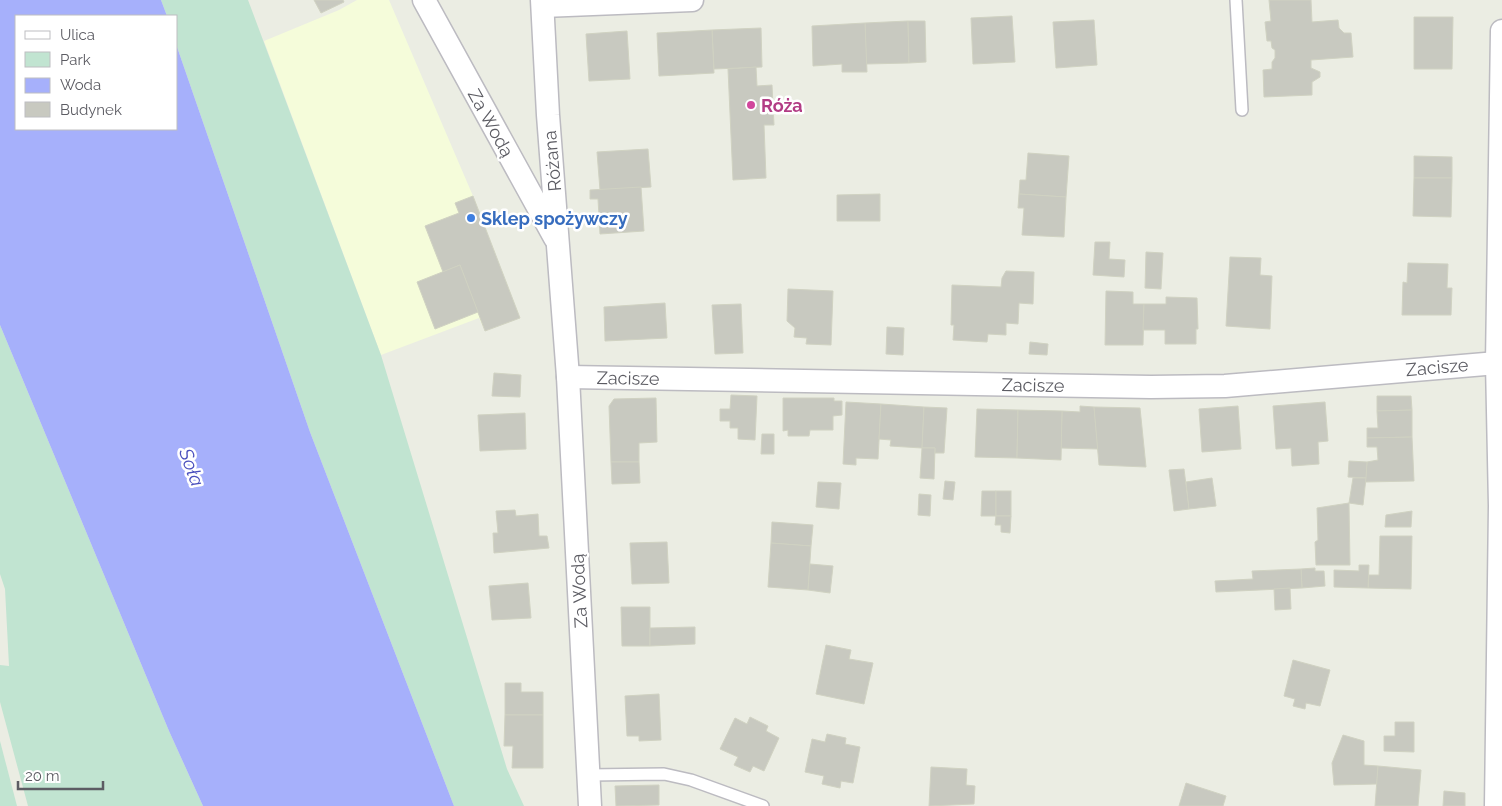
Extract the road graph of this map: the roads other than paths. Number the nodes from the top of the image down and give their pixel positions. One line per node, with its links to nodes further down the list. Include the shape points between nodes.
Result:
1 (424, 0): 7 (street, Za Wodą)
2 (692, 0): 4 (street, Różana)
3 (1236, 0): 6 (lane)
4 (543, 3): 7 (street, Różana)
5 (1502, 31): 8 (street)
6 (1242, 110)
7 (559, 246): 9 (street, Różana)
8 (1497, 362): 9 (street, Zacisze, via 1226,386); 13 (street, via 1500,506)
9 (568, 377): 10 (street, Za Wodą)
10 (588, 775): 11 (street, Za Wodą); 12 (lane, via 664,774 691,780)
11 (590, 806)
12 (763, 806)
13 (1496, 806)

